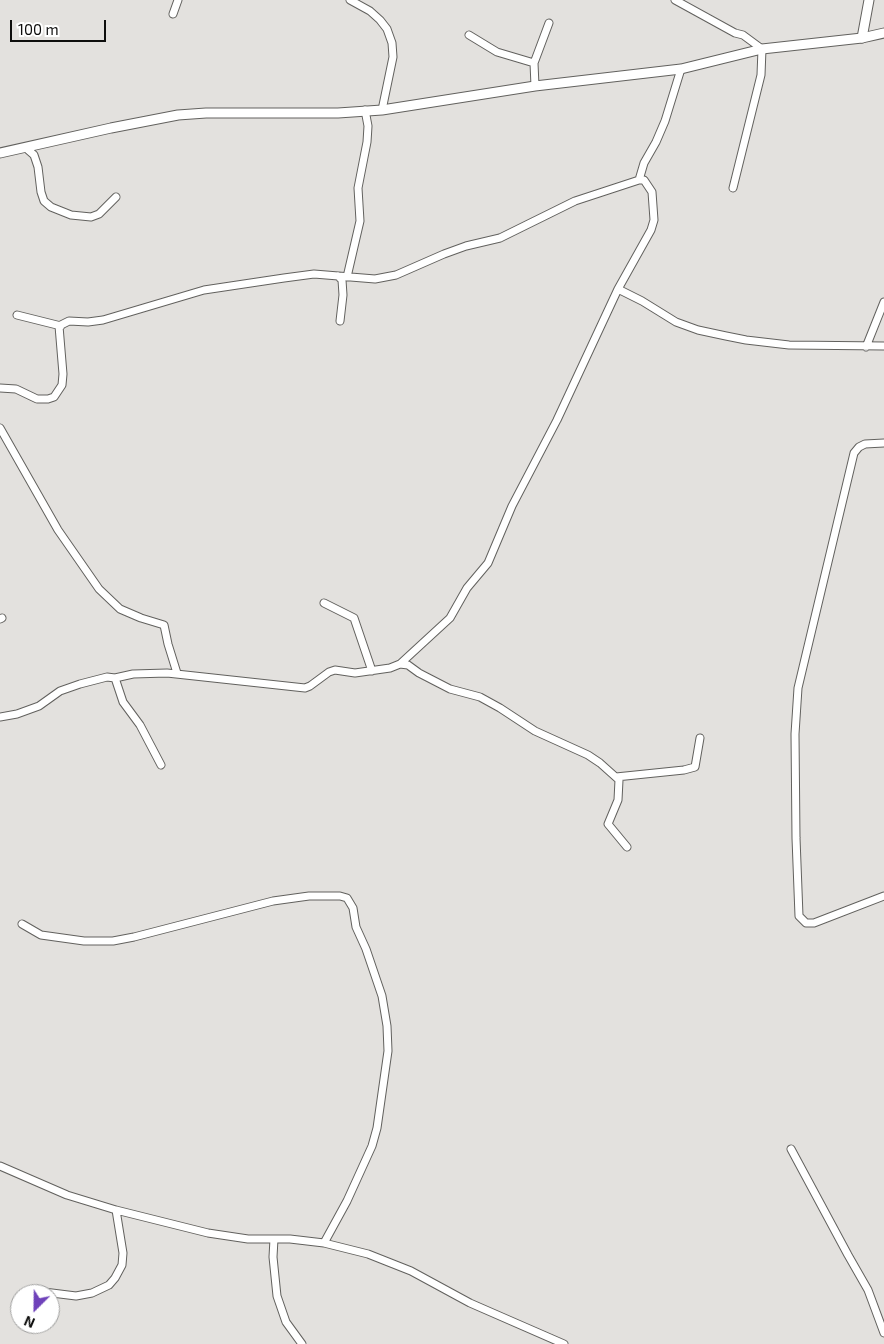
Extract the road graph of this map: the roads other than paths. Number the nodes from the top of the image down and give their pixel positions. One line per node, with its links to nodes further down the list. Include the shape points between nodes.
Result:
1 (178, 0): 5 (street)
2 (350, 0): 15 (street, via 380,20 392,43 393,57)
3 (675, 0): 10 (street, via 735,33 743,34)
4 (869, 0): 9 (main road)
5 (173, 14)
6 (549, 23): 11 (street)
7 (884, 33): 9 (main road)
8 (469, 35): 11 (street, via 497,52)
9 (862, 38): 10 (main road)
10 (762, 49): 12 (main road); 19 (street, via 761,75)
11 (534, 63): 13 (street)
12 (681, 69): 13 (main road); 18 (street, via 665,121)
13 (535, 86): 15 (main road)
14 (365, 110): 15 (main road); 16 (main road, via 178,116); 22 (street, via 368,126 358,188 360,221)
15 (382, 110)
16 (26, 148): 17 (main road); 20 (street, via 34,155 41,192 51,207 71,215 91,217 100,214)
17 (0, 153)
18 (639, 180): 22 (street, via 575,201 500,238 452,251 396,275 375,279); 23 (street, via 644,180 652,192 654,220)
19 (733, 188)
20 (116, 198)
21 (338, 276): 22 (street); 26 (street, via 342,280 343,294); 27 (street, via 314,274 204,290 103,320 69,321)
22 (347, 277)
23 (618, 289): 28 (street, via 676,322 698,330 774,344); 34 (street, via 557,420 512,506 488,563 467,588 450,618)
24 (884, 302): 28 (street)
25 (17, 316): 27 (street)
26 (340, 321)
27 (61, 326): 30 (street, via 62,385 54,397 37,399 16,389)
28 (866, 346): 29 (street)
29 (884, 346)
30 (0, 388)
31 (0, 428): 36 (street, via 58,530 99,589 120,608 164,625)
32 (884, 443): 43 (street, via 865,444 854,453 798,688 795,734 799,916 814,923)
33 (324, 603): 35 (street, via 354,618)
34 (400, 664): 35 (street); 41 (street, via 408,665 450,688 494,704 534,731 600,762)
35 (372, 671): 36 (street, via 335,670 305,688)
36 (177, 673): 37 (street, via 133,674)
37 (115, 678): 38 (street, via 80,684 60,691 39,706); 40 (street, via 123,702)
38 (0, 717)
39 (700, 738): 41 (street, via 696,767)
40 (161, 764)
41 (616, 777): 42 (street, via 619,792 608,824)
42 (627, 847)
43 (884, 896)
44 (22, 924): 49 (street, via 41,935 113,941 273,902 309,896 347,898 382,996 388,1051 372,1146)
45 (791, 1149): 51 (street, via 868,1290)
46 (0, 1166): 47 (street, via 67,1195)
47 (116, 1210): 48 (street, via 208,1233); 50 (street, via 124,1253 115,1278 109,1285 92,1293)
48 (274, 1240): 49 (street); 52 (street, via 277,1296 286,1322)
49 (324, 1243): 53 (street, via 368,1254 411,1271 470,1303)
50 (60, 1294)
51 (884, 1333)
52 (302, 1344)
53 (564, 1344)

